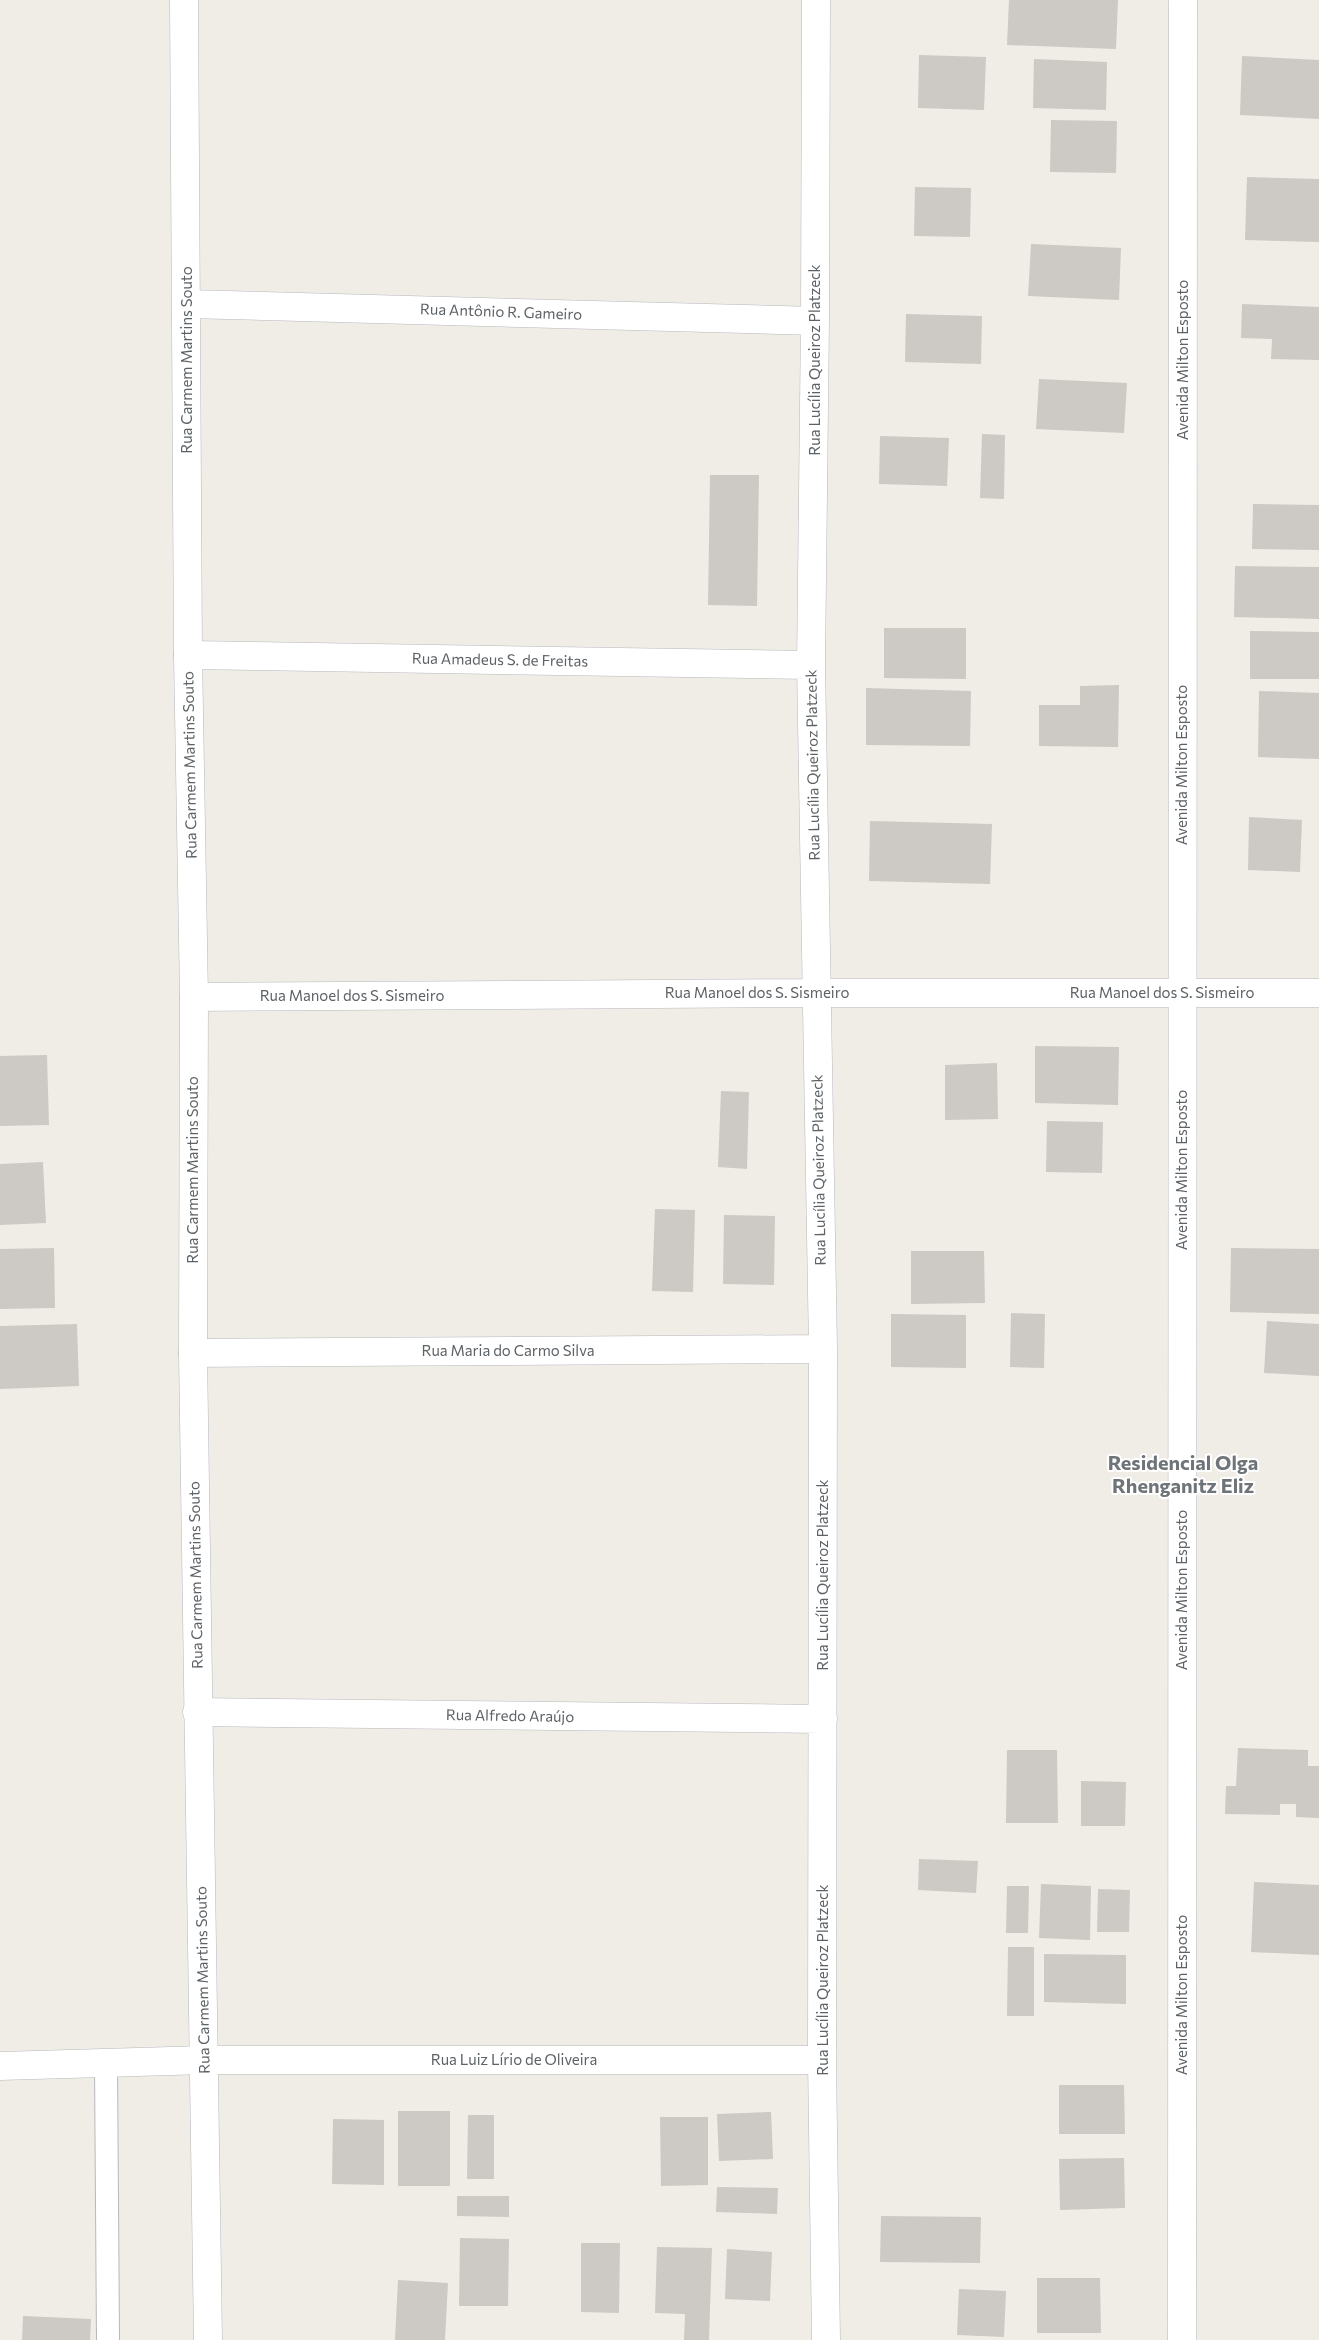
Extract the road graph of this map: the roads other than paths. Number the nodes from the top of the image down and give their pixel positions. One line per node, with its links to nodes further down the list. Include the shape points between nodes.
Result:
1 (184, 0): 4 (street, Rua Carmem Martins Souto)
2 (816, 0): 5 (street, Rua Lucília Queiroz Platzeck)
3 (1183, 0): 9 (street, Avenida Milton Esposto)
4 (187, 304): 5 (street, Rua Antônio R. Gameiro); 6 (street, Rua Carmem Martins Souto)
5 (815, 321): 7 (street, Rua Lucília Queiroz Platzeck)
6 (188, 655): 7 (street, Rua Amadeus S. de Freitas); 11 (street, Rua Carmem Martins Souto)
7 (811, 665): 8 (street, Rua Lucília Queiroz Platzeck)
8 (816, 993): 9 (street, Rua Manoel dos S. Sismeiro); 11 (street, Rua Manoel dos S. Sismeiro); 12 (street, Rua Lucília Queiroz Platzeck)
9 (1182, 993): 10 (street, Rua Manoel dos S. Sismeiro); 23 (street, Avenida Milton Esposto)
10 (1319, 993)
11 (194, 997): 13 (street, Rua Carmem Martins Souto)
12 (823, 1349): 13 (street, Rua Maria do Carmo Silva); 15 (street, Rua Lucília Queiroz Platzeck)
13 (192, 1354): 14 (street, Rua Carmem Martins Souto)
14 (197, 1712): 15 (street, Rua Alfredo Araújo); 16 (street, Rua Carmem Martins Souto)
15 (823, 1719): 17 (street, Rua Lucília Queiroz Platzeck)
16 (205, 2060): 17 (street, Rua Luiz Lírio de Oliveira); 18 (street, Rua Luiz Lírio de Oliveira); 21 (street, Rua Carmem Martins Souto)
17 (822, 2060): 22 (street, Rua Lucília Queiroz Platzeck)
18 (106, 2064): 19 (street, Rua Luiz Lírio de Oliveira); 20 (lane)
19 (0, 2066)
20 (108, 2340)
21 (208, 2340)
22 (826, 2340)
23 (1182, 2340)

